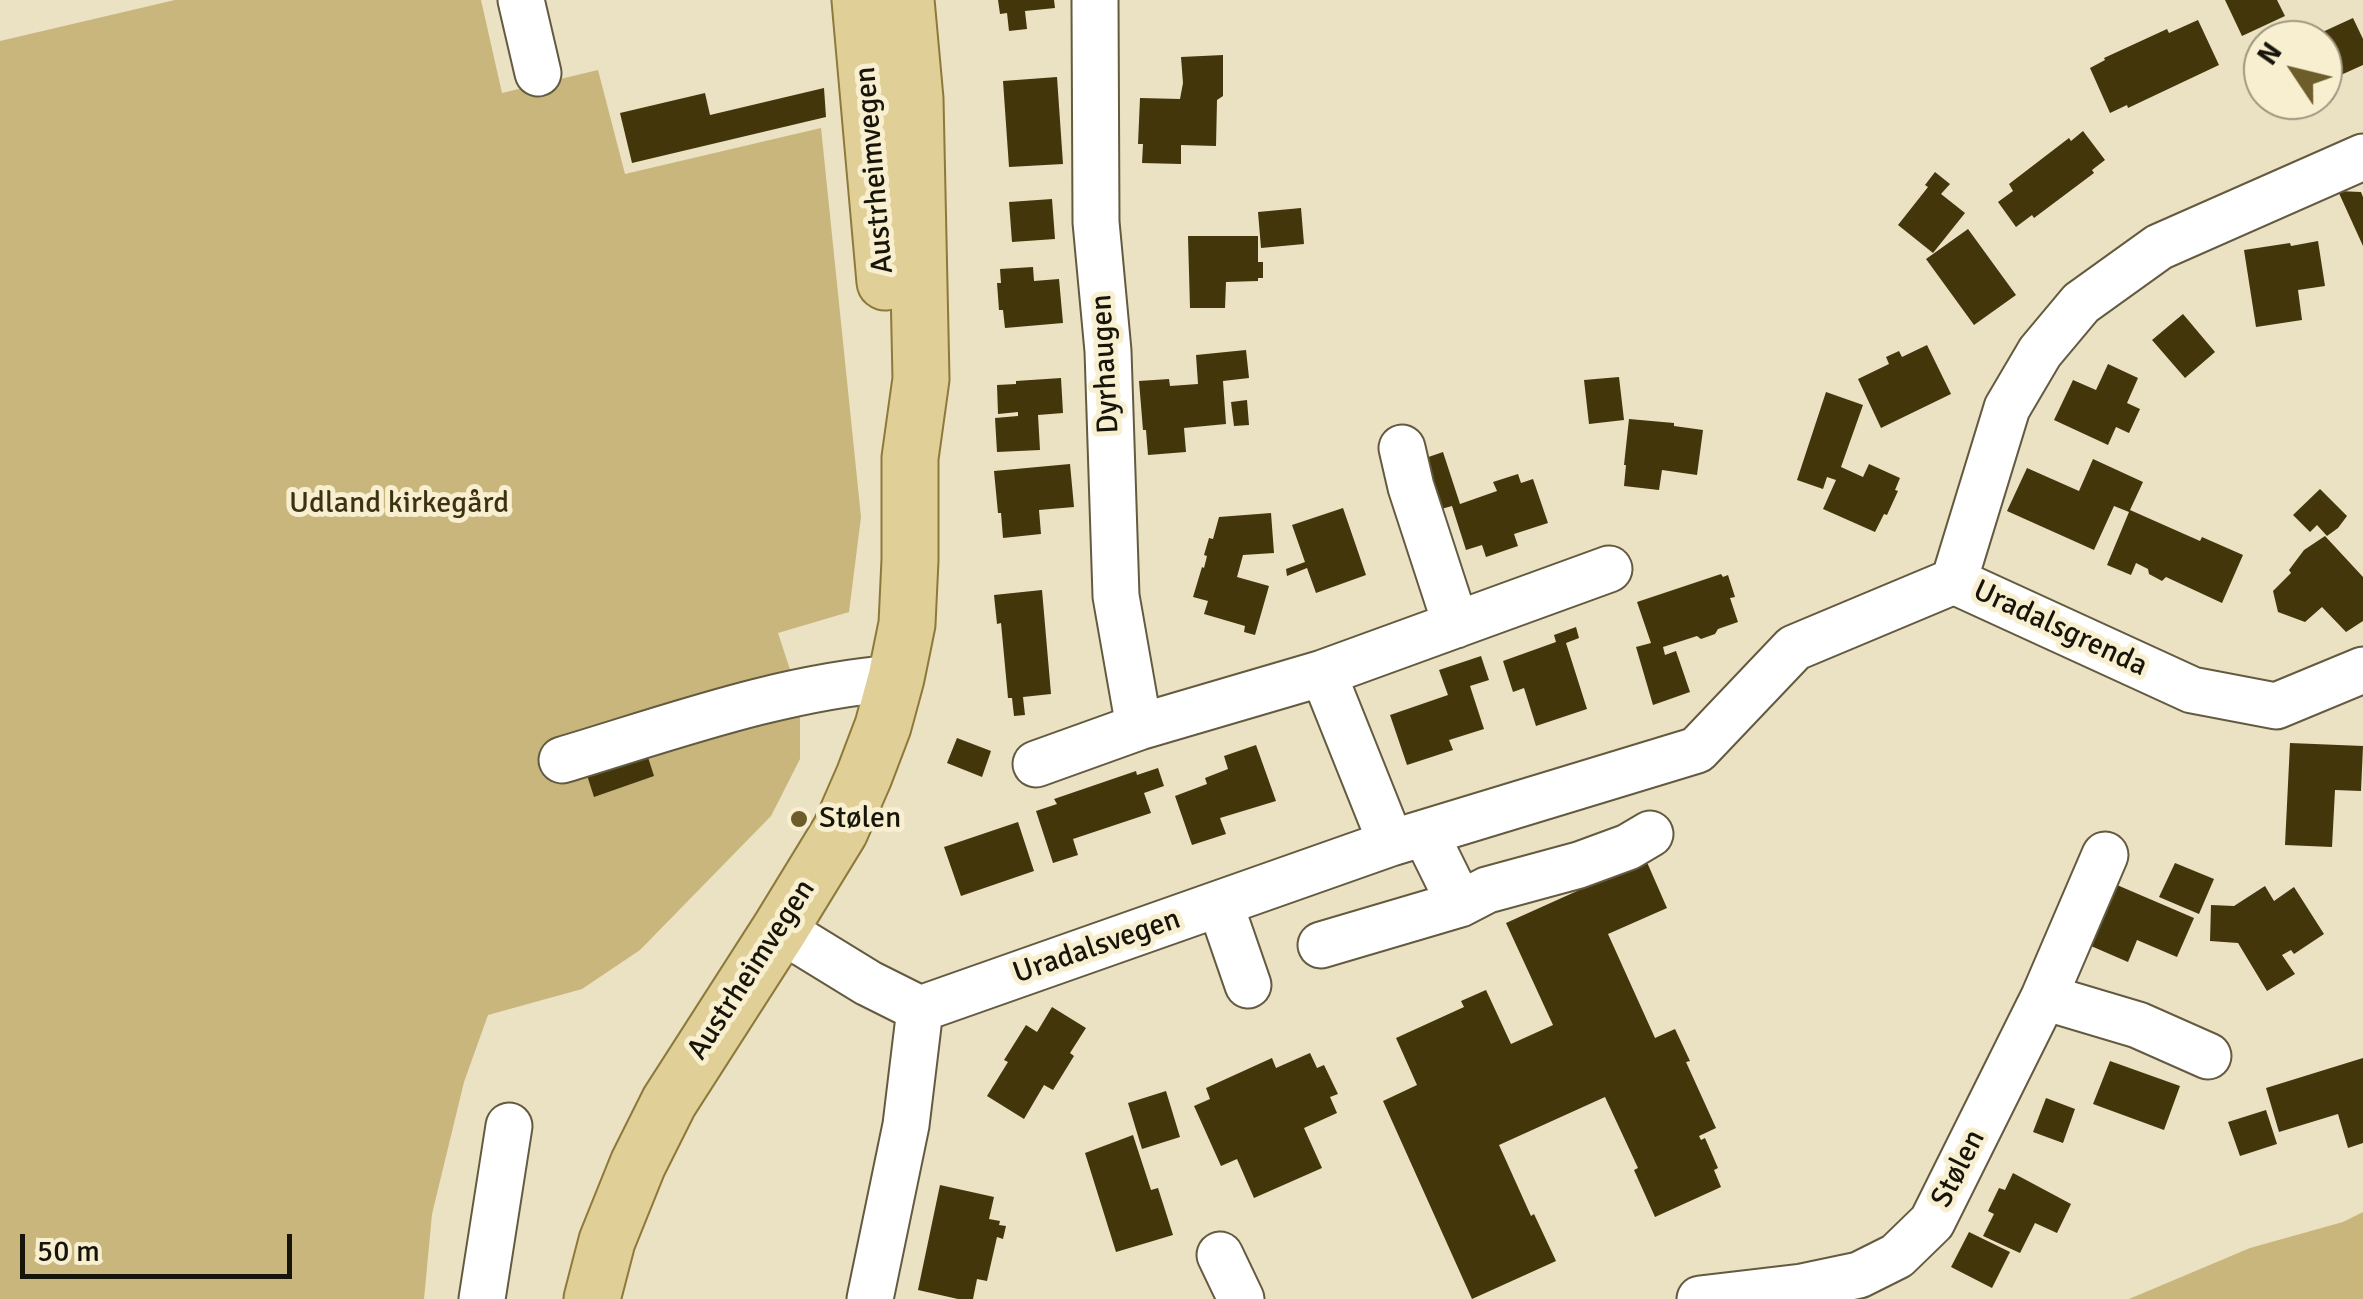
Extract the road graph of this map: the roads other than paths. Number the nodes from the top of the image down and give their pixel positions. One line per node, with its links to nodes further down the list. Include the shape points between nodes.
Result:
1 (521, 0): 5 (street)
2 (860, 0): 8 (main road, Austrheimvegen, via 894,383)
3 (906, 0): 8 (main road, Austrheimvegen, via 915,99 921,380)
4 (1095, 0): 15 (street, Dyrhaugen, via 1096,222 1108,351 1116,596)
5 (538, 72)
6 (2363, 157): 10 (street, Uradalsgrenda, via 2159,247 2080,303 2007,408)
7 (1402, 448): 11 (street)
8 (910, 458): 14 (main road, Austrheimvegen, via 907,624)
9 (1609, 570): 11 (street)
10 (1954, 581): 12 (street, Uradalsgrenda, via 2192,690 2276,706); 19 (street, Uradalsvegen, via 1794,648 1697,750)
11 (1456, 625): 13 (street)
12 (2363, 670)
13 (1323, 673): 15 (street); 19 (street)
14 (896, 678): 16 (street, via 765,699); 23 (main road, Austrheimvegen, via 840,830)
15 (1139, 727): 17 (street)
16 (562, 760)
17 (1036, 764)
18 (1650, 834): 22 (street)
19 (1409, 838): 21 (street, Uradalsvegen); 22 (street)
20 (2106, 854): 26 (street, Stølen)
21 (1220, 904): 25 (street); 27 (street, Uradalsvegen)
22 (1460, 904): 24 (street)
23 (780, 929): 27 (street); 32 (main road, Austrheimvegen, via 668,1102 620,1206)
24 (1321, 944)
25 (1248, 985)
26 (2044, 997): 28 (street, via 2138,1025); 35 (street, Stølen, via 1932,1222 1897,1256 1860,1275)
27 (920, 1009): 33 (street, via 906,1126)
28 (2208, 1056)
29 (509, 1126): 31 (street)
30 (1220, 1255): 34 (street)
31 (482, 1299)
32 (592, 1299)
33 (870, 1299)
34 (1241, 1299)
35 (1700, 1299)

